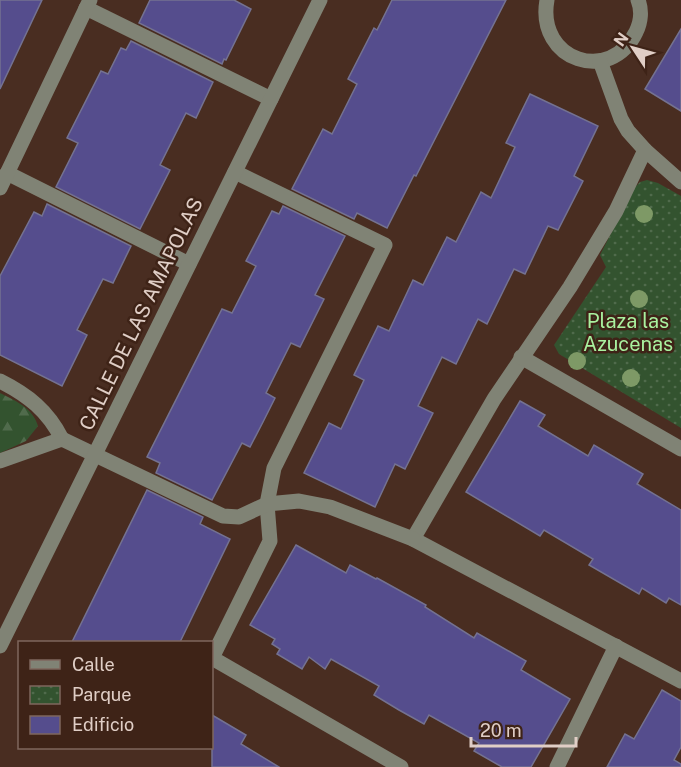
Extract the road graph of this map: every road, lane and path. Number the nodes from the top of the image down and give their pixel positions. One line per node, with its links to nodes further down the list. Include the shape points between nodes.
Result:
1 (320, 0): 6 (street, CALLE DE LAS AMAPOLAS)
2 (547, 0): 5 (street, via 548,31 556,45 584,61)
3 (639, 0): 5 (street, via 640,24 632,41 618,54)
4 (88, 4): 6 (street); 9 (street)
5 (600, 61): 7 (street, via 621,118)
6 (271, 99): 8 (street, CALLE DE LAS AMAPOLAS)
7 (645, 150): 10 (street); 13 (street, via 599,240)
8 (235, 172): 12 (street, CALLE DE LAS AMAPOLAS); 19 (street, via 385,245 274,468)
9 (7, 173): 11 (street); 12 (street)
10 (681, 183)
11 (0, 188)
12 (189, 264): 17 (street, CALLE DE LAS AMAPOLAS)
13 (521, 357): 16 (street); 20 (street)
14 (0, 381): 15 (street, via 38,404)
15 (62, 439): 17 (street); 18 (street)
16 (681, 449)
17 (95, 455): 19 (street, via 223,516 239,517); 21 (street, CALLE DE LAS AMAPOLAS)
18 (0, 460)
19 (267, 504): 20 (street, via 299,501 330,507); 23 (street, via 270,541)
20 (413, 539): 22 (street)
21 (0, 646)
22 (616, 646): 25 (street); 27 (street)
23 (213, 656)
24 (213, 659): 26 (street)
25 (681, 681)
26 (401, 767)
27 (557, 767)

